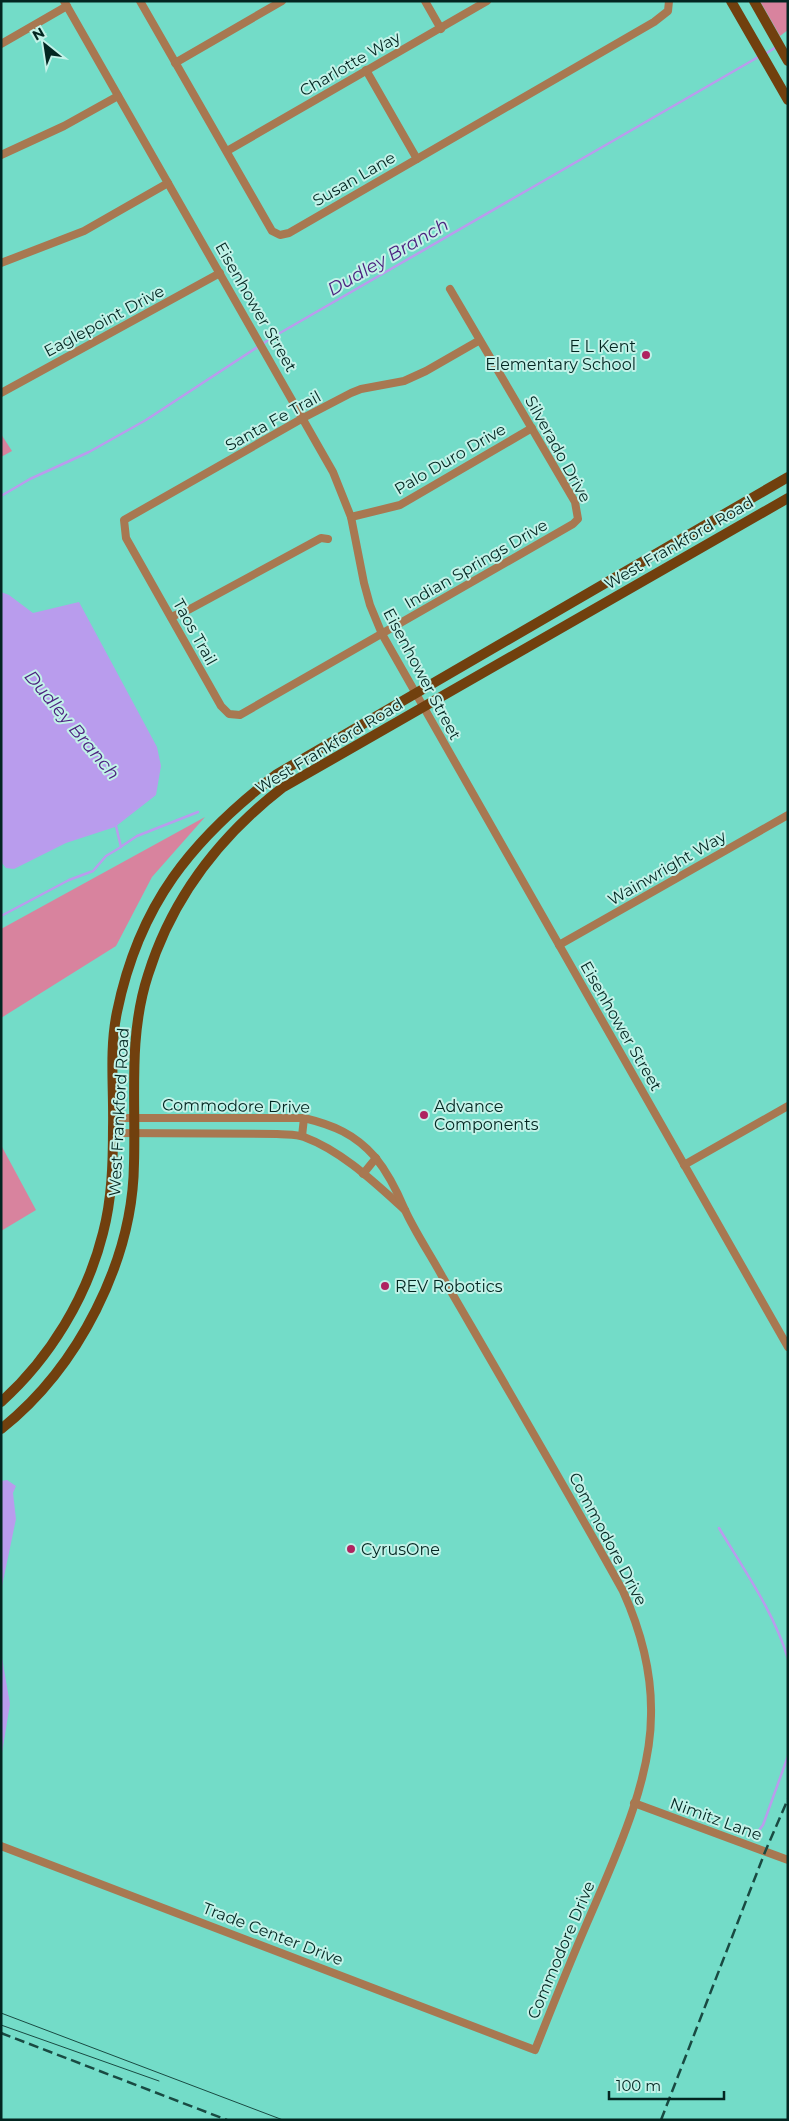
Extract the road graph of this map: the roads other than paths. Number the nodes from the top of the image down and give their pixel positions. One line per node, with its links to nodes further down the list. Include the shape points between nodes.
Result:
1 (140, 1): 12 (street, Susan Lane)
2 (282, 1): 12 (street)
3 (425, 1): 9 (street)
4 (487, 1): 9 (street, Charlotte Way)
5 (669, 1): 19 (street, Susan Lane, via 668,11 659,19)
6 (731, 1): 14 (main road, via 777,81)
7 (754, 1): 11 (main road)
8 (65, 4): 10 (street); 15 (street, Eisenhower Street)
9 (441, 29): 13 (street, Charlotte Way)
10 (1, 44)
11 (788, 61)
12 (175, 63): 17 (street, Susan Lane)
13 (366, 70): 17 (street, Charlotte Way); 19 (street)
14 (785, 89): 16 (main road)
15 (118, 96): 18 (street); 20 (street, Eisenhower Street)
16 (788, 100)
17 (227, 151): 19 (street, Susan Lane, via 272,230 280,235 289,233)
18 (1, 155)
19 (417, 159)
20 (168, 183): 21 (street, via 84,231); 22 (street, Eisenhower Street)
21 (1, 263)
22 (220, 272): 25 (street, Eaglepoint Drive); 26 (street, Eisenhower Street)
23 (450, 289): 24 (street, Silverado Drive)
24 (480, 340): 26 (street, Santa Fe Trail, via 404,381 361,389); 27 (street, Silverado Drive)
25 (1, 393)
26 (303, 418): 30 (street, Eisenhower Street, via 333,472); 33 (street, Santa Fe Trail, via 124,520 124,532)
27 (532, 428): 30 (street, Palo Duro Drive, via 400,505); 31 (street, Silverado Drive, via 575,502)
28 (788, 477): 36 (main road, West Frankford Road)
29 (788, 498): 37 (main road, West Frankford Road)
30 (351, 517): 35 (street, Eisenhower Street, via 370,606)
31 (578, 519): 35 (street, Indian Springs Drive)
32 (328, 539): 34 (street, via 321,538)
33 (139, 561): 34 (street, Taos Trail)
34 (172, 617): 38 (street, Taos Trail)
35 (382, 634): 36 (street, Eisenhower Street); 38 (street, Indian Springs Drive, via 240,714)
36 (415, 692): 37 (street, Eisenhower Street); 42 (main road, West Frankford Road, via 277,774 237,804 191,853 166,886 152,909 135,950 119,1005 112,1063)
37 (424, 707): 40 (street, Eisenhower Street); 43 (main road, West Frankford Road, via 298,778 257,807 222,842 187,888 147,976 136,1035)
38 (228, 714)
39 (788, 815): 40 (street, Wainwright Way)
40 (559, 945): 49 (street, Eisenhower Street)
41 (788, 1106): 49 (street)
42 (113, 1118): 43 (street, Commodore Drive); 46 (main road, West Frankford Road)
43 (134, 1118): 44 (street, Commodore Drive); 45 (main road, West Frankford Road)
44 (304, 1118): 47 (street); 48 (street, Commodore Drive, via 347,1132)
45 (134, 1132): 46 (street, Commodore Drive); 47 (street, Commodore Drive); 54 (main road, West Frankford Road, via 131,1198 118,1256 102,1299 74,1349 55,1374)
46 (113, 1133): 53 (main road, West Frankford Road, via 111,1188 103,1234 85,1285 49,1348 28,1376)
47 (302, 1136): 50 (street, Commodore Drive)
48 (376, 1158): 50 (street); 51 (street, Commodore Drive, via 400,1194)
49 (684, 1165): 52 (street, Eisenhower Street)
50 (363, 1174): 51 (street, Commodore Drive)
51 (405, 1210): 55 (street, Commodore Drive, via 586,1524 633,1614 645,1654 651,1715 649,1745)
52 (788, 1347)
53 (1, 1402)
54 (1, 1429)
55 (634, 1803): 57 (street, Nimitz Lane); 58 (street, Commodore Drive, via 613,1863 554,1998)
56 (1, 1846): 58 (street, Trade Center Drive)
57 (788, 1860)
58 (536, 2050)

